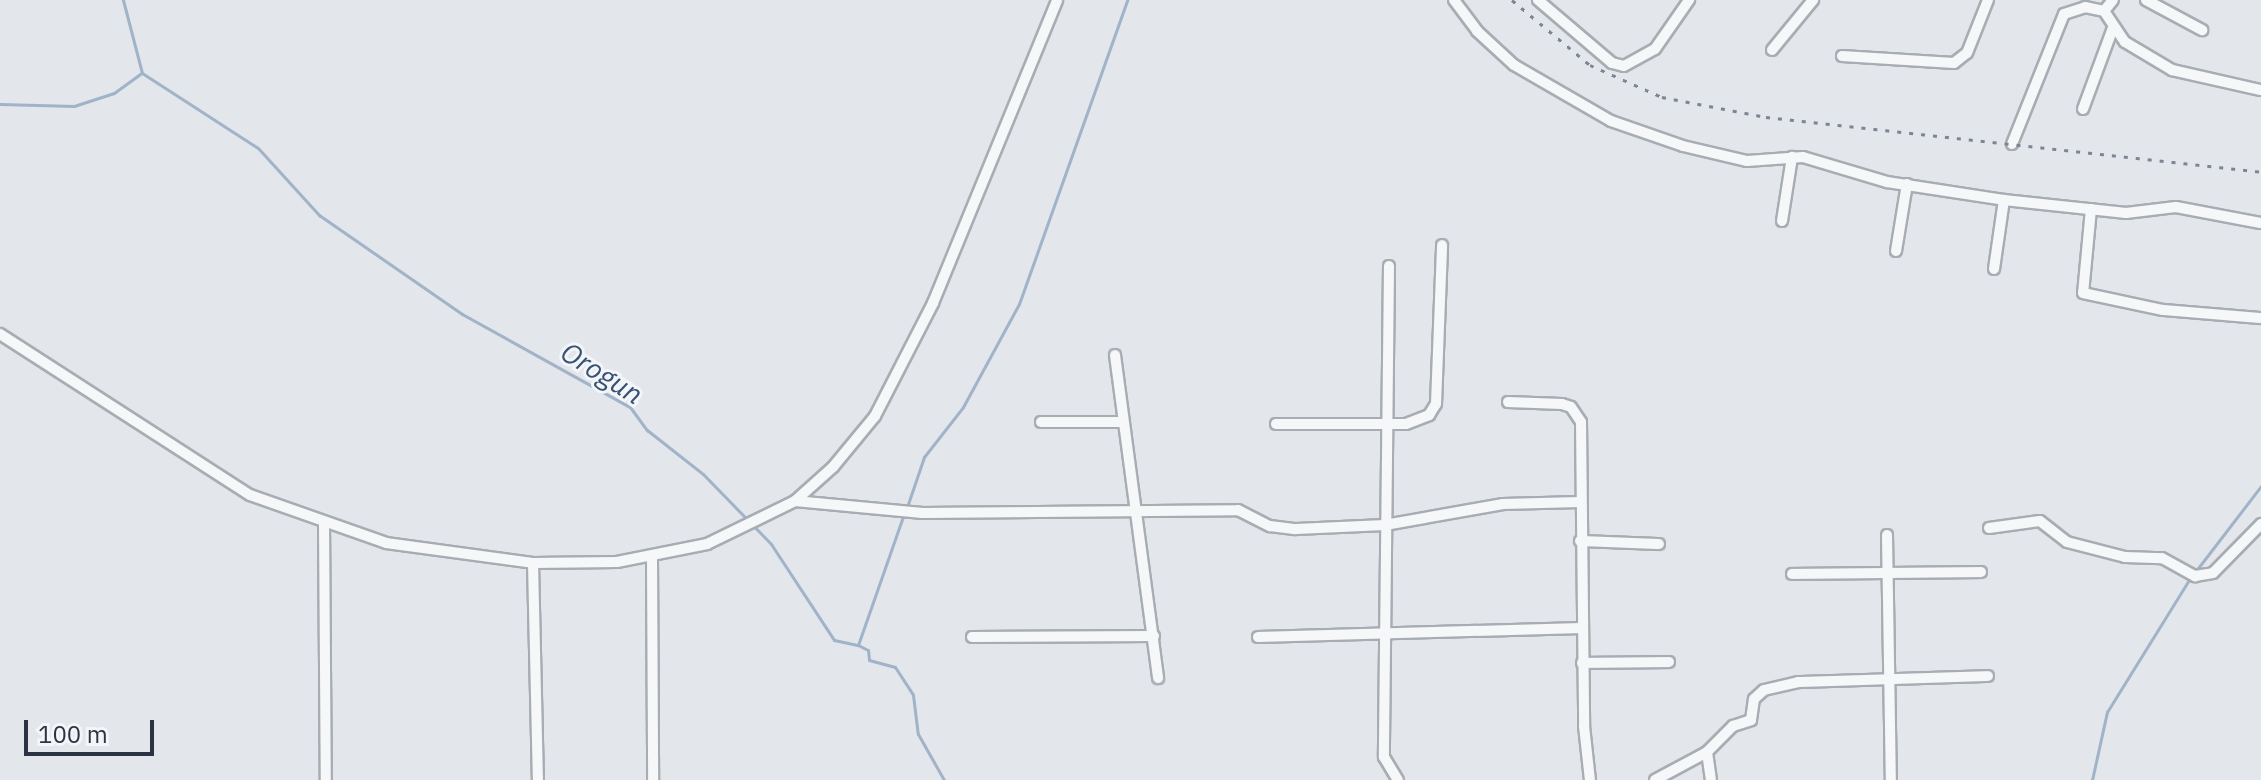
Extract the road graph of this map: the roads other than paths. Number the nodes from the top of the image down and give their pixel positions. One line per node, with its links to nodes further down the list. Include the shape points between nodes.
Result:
1 (1057, 0): 35 (street, via 933,303 896,379 857,441)
2 (1454, 0): 17 (street, via 1497,53 1611,121 1730,159)
3 (1538, 0): 4 (street, via 1612,63 1624,66 1655,49)
4 (1689, 0)
5 (1813, 0): 12 (street)
6 (1988, 0): 13 (street, via 1967,53 1954,63)
7 (2113, 0): 9 (street)
8 (2146, 0): 11 (street)
9 (2104, 11): 10 (street); 16 (street, via 2085,7 2064,14)
10 (2113, 28): 14 (street, via 2136,51 2172,70); 15 (street)
11 (2202, 30)
12 (1772, 50)
13 (1842, 56)
14 (2261, 90)
15 (2083, 109)
16 (2012, 144)
17 (1792, 157): 18 (street); 21 (street)
18 (1907, 184): 19 (street); 24 (street)
19 (2004, 200): 20 (street); 26 (street)
20 (2091, 209): 22 (street, via 2126,213 2176,207); 27 (street, via 2083,293 2163,310)
21 (1782, 221)
22 (2261, 223)
23 (1442, 245): 34 (street, via 1436,404 1420,420)
24 (1896, 251)
25 (1389, 266): 34 (street)
26 (1994, 269)
27 (2261, 318)
28 (0, 334): 38 (street, via 224,480)
29 (1115, 355): 32 (street)
30 (1508, 402): 36 (street, via 1562,404 1578,414)
31 (1041, 422): 32 (street)
32 (1121, 422): 37 (street)
33 (1276, 424): 34 (street)
34 (1385, 425): 40 (street)
35 (795, 501): 37 (street, via 922,513); 45 (street, via 707,544)
36 (1580, 502): 40 (street, via 1503,504); 43 (street)
37 (1136, 510): 40 (street, via 1238,510 1270,526 1296,529); 52 (street)
38 (324, 523): 46 (street, via 434,553); 61 (street)
39 (2261, 524): 41 (street, via 2221,567 2195,576 2162,558 2125,557 2067,542 2040,521)
40 (1385, 525): 51 (street)
41 (1989, 528)
42 (1887, 535): 48 (street)
43 (1580, 541): 44 (street); 50 (street)
44 (1659, 544)
45 (652, 558): 46 (street); 63 (street)
46 (533, 563): 62 (street)
47 (1981, 572): 48 (street)
48 (1887, 573): 49 (street); 59 (street)
49 (1792, 574)
50 (1582, 628): 51 (street); 56 (street)
51 (1385, 635): 54 (street); 64 (street, via 1384,757)
52 (1154, 636): 53 (street); 58 (street)
53 (972, 637)
54 (1258, 637)
55 (1669, 662): 56 (street)
56 (1582, 663): 65 (street)
57 (1988, 676): 59 (street)
58 (1158, 678)
59 (1888, 679): 60 (street, via 1798,682 1764,690 1754,699 1751,720 1733,726); 68 (street)
60 (1707, 752): 66 (street); 67 (street)
61 (326, 780)
62 (538, 780)
63 (653, 780)
64 (1398, 780)
65 (1590, 780)
66 (1655, 780)
67 (1711, 780)
68 (1891, 780)

